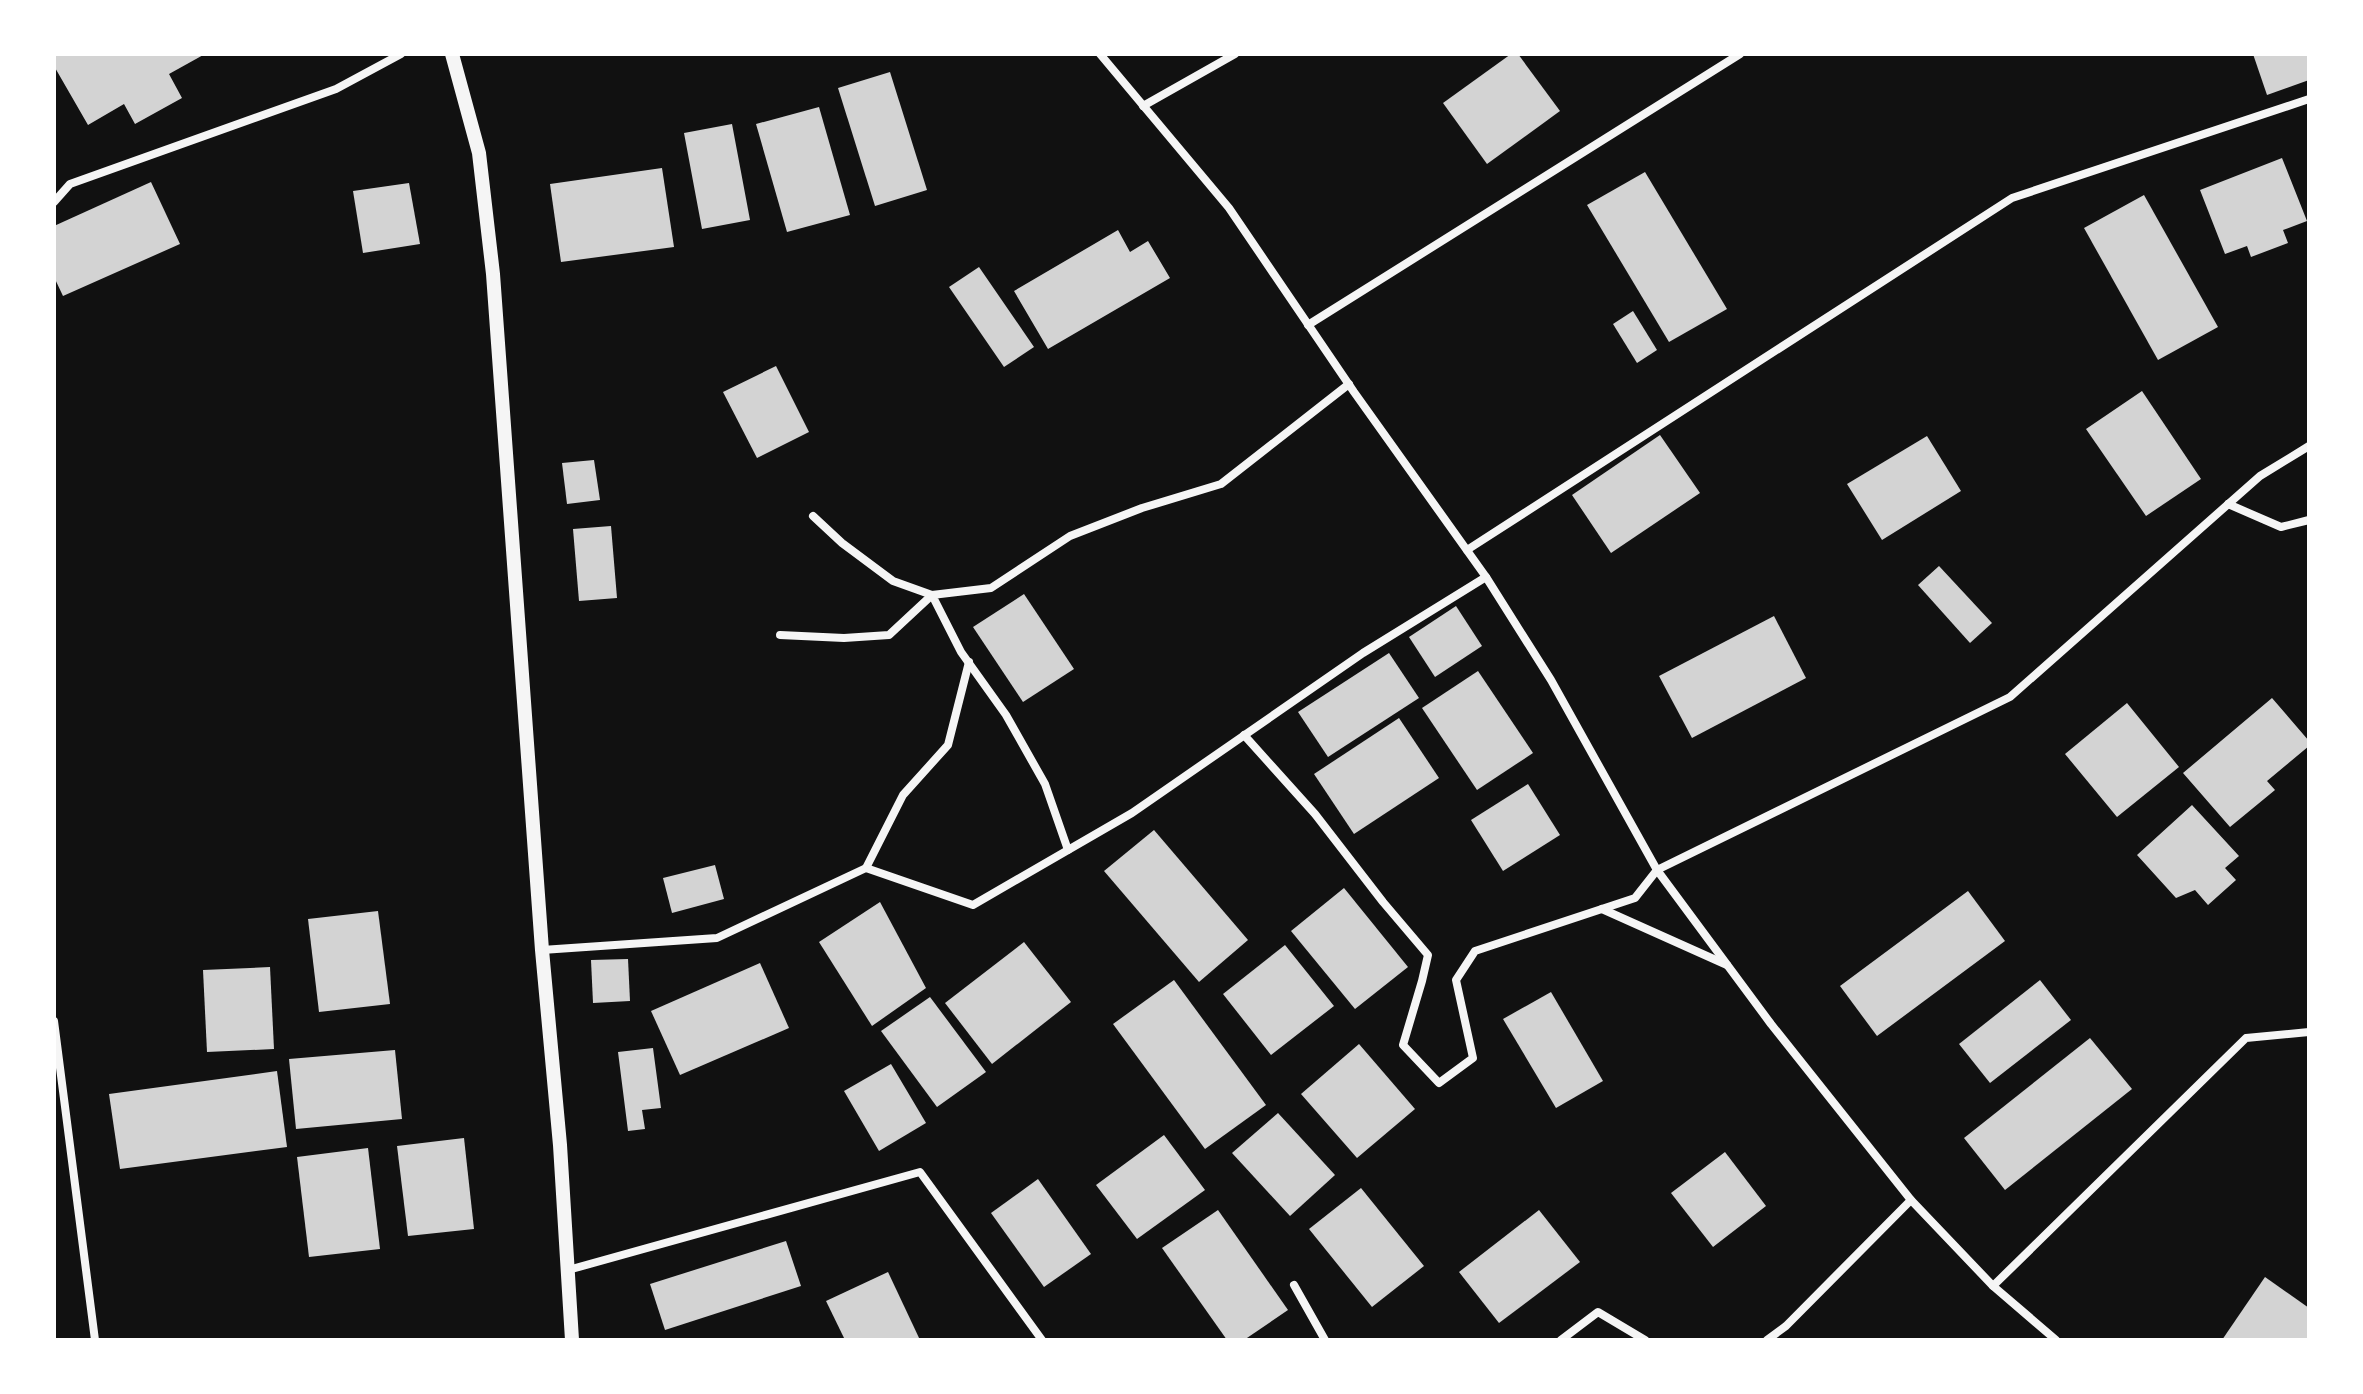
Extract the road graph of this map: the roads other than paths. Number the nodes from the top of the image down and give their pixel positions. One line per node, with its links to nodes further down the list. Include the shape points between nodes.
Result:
1 (401, 54): 8 (street, via 336,89 70,184)
2 (452, 54): 25 (street, via 479,153 493,274)
3 (1100, 54): 7 (street)
4 (1235, 54): 7 (street)
5 (1740, 54): 9 (street)
6 (2309, 99): 15 (street, via 2012,198)
7 (1143, 106): 9 (street, via 1229,208)
8 (54, 202)
9 (1308, 325): 10 (street)
10 (1349, 384): 15 (street); 17 (street, via 1221,484 1070,536 991,588)
11 (2309, 446): 12 (street, via 2260,476)
12 (2228, 504): 14 (street, via 2281,527); 23 (street, via 2010,697)
13 (813, 516): 17 (street, via 893,581)
14 (2309, 520)
15 (1467, 550): 16 (street)
16 (1486, 577): 20 (street); 23 (street, via 1551,680)
17 (932, 595): 18 (street, via 889,635); 19 (street)
18 (780, 635)
19 (969, 662): 21 (street, via 1045,784); 22 (street, via 948,745 903,795)
20 (1244, 735): 21 (street, via 1132,813); 24 (street, via 1428,955 1403,1045 1439,1083 1473,1058 1456,980 1475,951)
21 (1068, 850): 22 (street, via 973,905)
22 (866, 868): 25 (street, via 717,938)
23 (1657, 870): 24 (street, via 1635,898); 26 (street)
24 (1602, 909): 26 (street)
25 (542, 950): 30 (street)
26 (1728, 965): 29 (street)
27 (54, 1021): 33 (street)
28 (2309, 1032): 32 (street, via 2246,1038)
29 (1911, 1200): 32 (street); 39 (street)
30 (568, 1270): 34 (street); 35 (street, via 920,1172)
31 (1294, 1285): 36 (street)
32 (1993, 1286): 40 (street)
33 (95, 1340)
34 (572, 1340)
35 (1042, 1340)
36 (1325, 1340)
37 (1561, 1340): 38 (street, via 1598,1312)
38 (1645, 1340)
39 (1767, 1340)
40 (2056, 1340)

